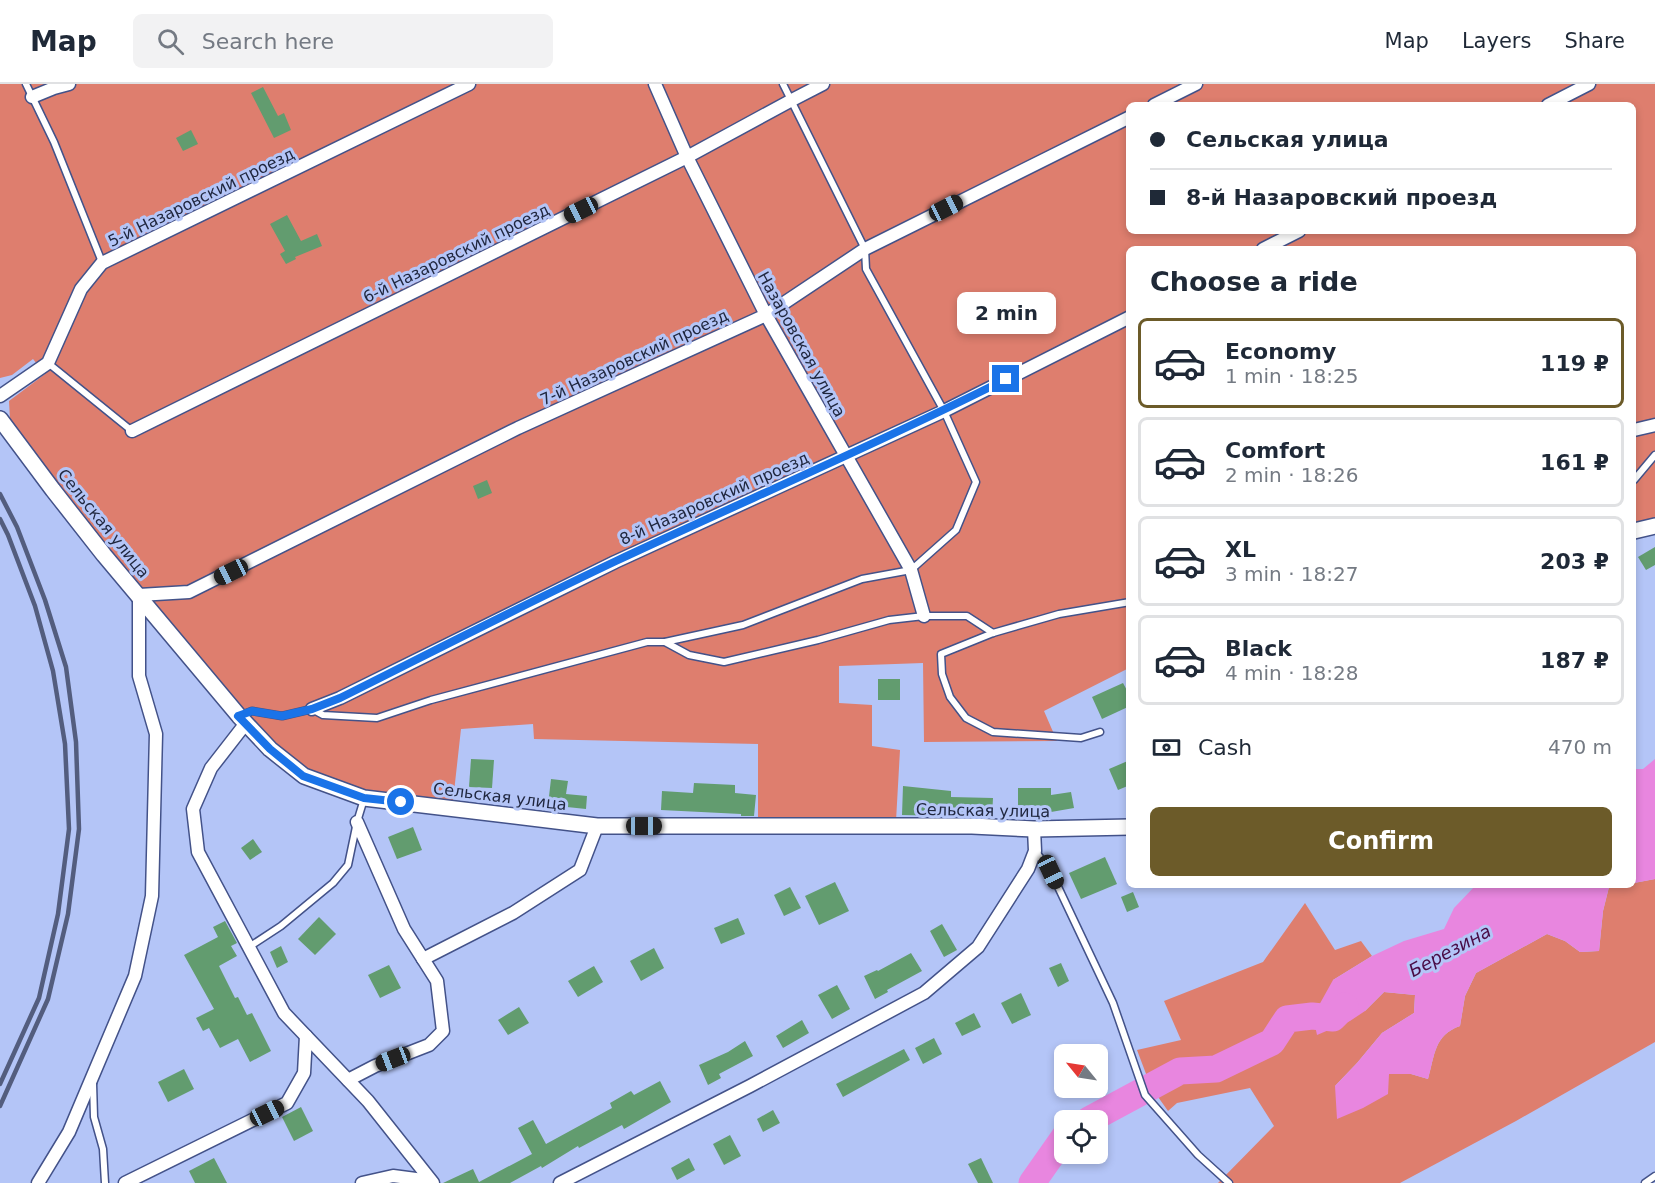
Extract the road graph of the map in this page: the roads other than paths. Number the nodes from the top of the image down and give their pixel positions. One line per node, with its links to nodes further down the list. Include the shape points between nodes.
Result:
1 (26, 84): 9 (lane)
2 (69, 84): 9 (street)
3 (469, 84): 18 (street, 5-й Назаровский проезд)
4 (655, 84): 14 (street, Назаровская улица)
5 (783, 84): 10 (lane)
6 (823, 84): 10 (street, 6-й Назаровский проезд)
7 (1196, 84): 11 (street)
8 (1589, 84): 12 (street)
9 (32, 97): 18 (lane)
10 (792, 100): 14 (street, 6-й Назаровский проезд); 17 (lane)
11 (1160, 102)
12 (1554, 102)
13 (1126, 119): 17 (street, 7-й Назаровский проезд)
14 (687, 157): 19 (street, Назаровская улица); 27 (street, 6-й Назаровский проезд)
15 (1293, 234): 16 (street)
16 (1269, 246)
17 (865, 249): 19 (street, 7-й Назаровский проезд); 23 (lane, via 866,269)
18 (102, 263): 21 (street, 5-й Назаровский проезд, via 81,289)
19 (765, 315): 29 (street, Назаровская улица); 34 (street, 7-й Назаровский проезд, via 518,428 189,592)
20 (1126, 319): 23 (street, 8-й Назаровский проезд)
21 (48, 363): 22 (street); 27 (lane)
22 (0, 396)
23 (944, 411): 29 (street, 8-й Назаровский проезд); 33 (lane, via 976,482 956,530)
24 (0, 419): 34 (street, Сельская улица)
25 (1655, 425): 26 (street)
26 (1636, 430)
27 (132, 431)
28 (1655, 455): 30 (lane)
29 (846, 456): 33 (street, Назаровская улица); 39 (street, 8-й Назаровский проезд, via 615,562)
30 (1636, 478)
31 (1655, 526): 32 (street)
32 (1636, 531)
33 (911, 570): 36 (street, Назаровская улица); 38 (lane, via 862,579 743,625)
34 (139, 595): 40 (street, Сельская улица); 51 (street, via 139,676 156,734 152,896 135,976)
35 (1126, 603): 37 (lane, via 1059,614)
36 (924, 616): 37 (lane, via 967,616); 38 (lane, via 889,620 724,662 689,655)
37 (993, 633): 41 (lane, via 941,654 942,674 951,697 966,718 993,732 1081,738)
38 (665, 642): 39 (lane, via 647,642 377,718 322,715)
39 (312, 709): 40 (lane, via 282,716 252,711)
40 (242, 720): 42 (street, Сельская улица, via 303,776); 48 (street, via 211,768 193,809 198,852)
41 (1100, 732)
42 (364, 798): 43 (lane); 44 (street, Сельская улица)
43 (357, 822): 48 (lane, via 348,865 333,883); 49 (street, via 404,929)
44 (597, 826): 46 (street, Сельская улица); 49 (street, via 580,870 513,913)
45 (1126, 827): 46 (street, Сельская улица)
46 (1034, 829): 47 (street)
47 (1035, 851): 59 (street, via 1022,881 978,947 924,993); 60 (lane, via 1051,872 1113,1004 1145,1095 1198,1155)
48 (249, 947): 50 (street, via 284,1013)
49 (423, 959): 52 (street, via 437,981 443,1031 429,1045)
50 (306, 1036): 52 (street); 57 (street, via 304,1073 287,1103)
51 (93, 1073): 55 (street, via 69,1132); 56 (lane, via 94,1117 103,1149)
52 (348, 1080): 54 (street)
53 (1655, 1176): 61 (lane)
54 (432, 1182): 58 (street, via 393,1176)
55 (38, 1183)
56 (105, 1183)
57 (125, 1183)
58 (362, 1183)
59 (560, 1183)
60 (1229, 1183)
61 (1645, 1183)

